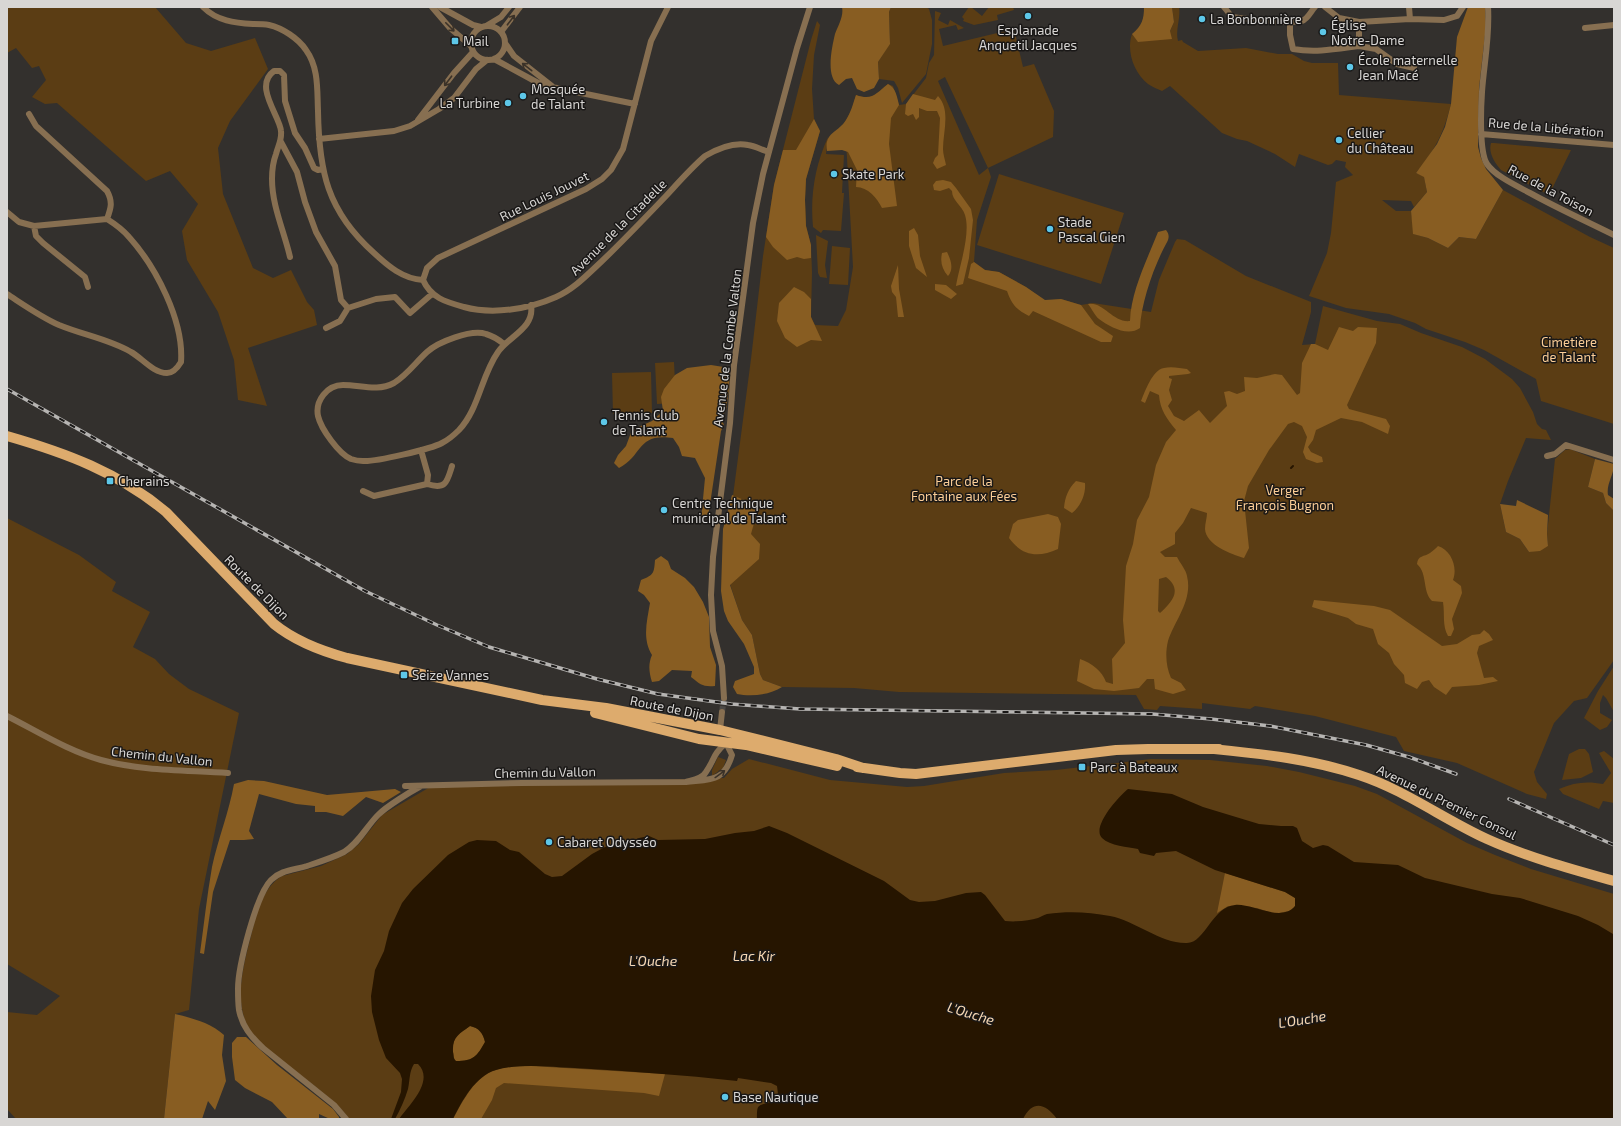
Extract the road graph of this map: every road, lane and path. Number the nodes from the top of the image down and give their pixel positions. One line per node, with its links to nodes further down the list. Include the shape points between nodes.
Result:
1 (203, 7): 32 (street, via 216,17 229,22 268,25 289,34 306,49 317,73)
2 (432, 7): 23 (street, one-way to 23)
3 (440, 7): 18 (street, via 473,25)
4 (510, 7): 18 (street, via 500,17)
5 (520, 7): 20 (street, one-way to 5)
6 (668, 7): 28 (street, Rue Louis Jouvet, via 651,41)
7 (810, 7): 35 (street, Avenue de la Combe Valton)
8 (1224, 7): 15 (street, via 1232,17)
9 (1315, 7): 15 (street, via 1302,21)
10 (1325, 7): 16 (street, via 1339,18)
11 (1409, 7): 14 (street)
12 (1463, 7): 14 (street, via 1457,16 1444,20)
13 (1488, 7): 31 (street, Rue de la Libération, via 1489,26 1482,93)
14 (1410, 19): 16 (street)
15 (1290, 21): 22 (street, via 1293,49 1306,52)
16 (1359, 22): 22 (street)
17 (1614, 25): 19 (street)
18 (484, 26): 20 (street, via 497,28); 23 (street, via 473,34)
19 (1585, 28)
20 (501, 32): 21 (street)
21 (505, 43): 24 (street, via 502,52); 27 (street, one-way to 21, via 514,56)
22 (1359, 46): 26 (street, via 1376,49 1397,64)
23 (472, 49): 25 (street, via 478,57); 30 (street, one-way to 30)
24 (494, 59): 25 (street); 27 (street, via 542,85)
25 (487, 60): 30 (street, via 476,69 454,98)
26 (1414, 68)
27 (554, 87): 28 (street)
28 (635, 104): 42 (street, Rue Louis Jouvet, via 623,149 602,179 586,189 438,258 427,268)
29 (29, 114): 38 (street, via 36,126 106,191 112,205)
30 (417, 121): 32 (street, via 406,128 394,131)
31 (1481, 134): 34 (street, Rue de la Libération); 40 (street, Rue de la Toison, via 1487,164 1505,179)
32 (319, 139): 36 (street)
33 (281, 142): 36 (street, via 280,125 270,106 267,89 269,76 277,70 284,75 285,101 295,133 313,167 317,170); 41 (street, via 275,155 272,189); 47 (street, via 296,172 314,226 335,266 341,300)
34 (1614, 145)
35 (769, 152): 46 (street, Avenue de la Citadelle, via 747,144 714,150 705,156 580,282 556,297); 57 (street, Avenue de la Combe Valton, via 752,229 713,557 713,631 722,666)
36 (323, 169): 42 (street, via 340,212 366,246 402,275)
37 (7, 212): 39 (street, via 19,222)
38 (107, 219): 39 (street); 44 (street, via 128,236 145,257 161,285 173,313 180,340 181,362 177,369 167,373 152,368 120,346 60,325)
39 (34, 226): 43 (street, via 36,236 43,244 86,277)
40 (1614, 235)
41 (290, 257)
42 (423, 280): 45 (street, Avenue de la Citadelle)
43 (88, 287)
44 (7, 294)
45 (432, 294): 46 (street, Avenue de la Citadelle, via 449,303 470,308 500,310); 47 (street, via 410,313 395,297 376,299)
46 (531, 305): 49 (street, via 532,312 524,329)
47 (348, 308): 48 (street, via 340,321)
48 (326, 328)
49 (504, 344): 51 (street, via 487,371 469,416 460,429 442,443); 51 (street, via 485,333 452,338 431,349 392,384 371,388 338,386 326,393 318,404 318,416 322,425 337,449 350,459 367,461)
50 (7, 436): 58 (main road, Route de Dijon, via 61,452 87,463 146,496 166,512 274,624 302,642 347,658)
51 (421, 450): 55 (street, via 428,475)
52 (1547, 456): 53 (street, via 1566,445)
53 (1614, 460)
54 (452, 466): 55 (street, via 447,482 443,485)
55 (427, 484): 56 (street, via 374,496)
56 (363, 491)
57 (724, 698)
58 (542, 700): 61 (main road, Route de Dijon); 62 (main road, Route de Dijon, via 606,708)
59 (722, 712): 62 (street)
60 (7, 716): 70 (street, Chemin du Vallon, via 77,752 101,760 159,768)
61 (621, 719): 62 (main road, Route de Dijon, via 648,721 701,732); 64 (main road, Route de Dijon, via 699,739)
62 (720, 730): 63 (main road, Avenue du Premier Consul); 64 (main road)
63 (759, 741): 64 (main road, Avenue du Premier Consul, via 737,739); 69 (main road, Avenue du Premier Consul)
64 (726, 743): 69 (main road, Avenue du Premier Consul, via 746,745 822,763); 71 (street, Chemin du Vallon, via 717,750 702,776); 71 (street, Chemin du Vallon, one-way to 64, via 716,778 723,774 732,755)
65 (1097, 746): 66 (main road, Avenue du Premier Consul, via 1134,743); 67 (main road, Avenue du Premier Consul); 68 (main road, Avenue du Premier Consul, via 1040,754)
66 (1219, 749): 67 (main road, Avenue du Premier Consul, via 1135,749); 74 (main road, Avenue du Premier Consul, via 1285,758 1358,775 1390,787 1487,839 1529,856)
67 (1049, 759): 68 (main road, Avenue du Premier Consul)
68 (1032, 760): 69 (main road, Avenue du Premier Consul, via 916,774)
69 (863, 768)
70 (228, 773)
71 (686, 782): 73 (street, Chemin du Vallon)
72 (405, 786): 73 (street, Chemin du Vallon)
73 (421, 786): 75 (street, via 379,814 357,842 344,852 281,872 271,880 264,889 255,911 244,953 238,988 245,1028 262,1048 334,1105)
74 (1614, 881)
75 (346, 1119)

